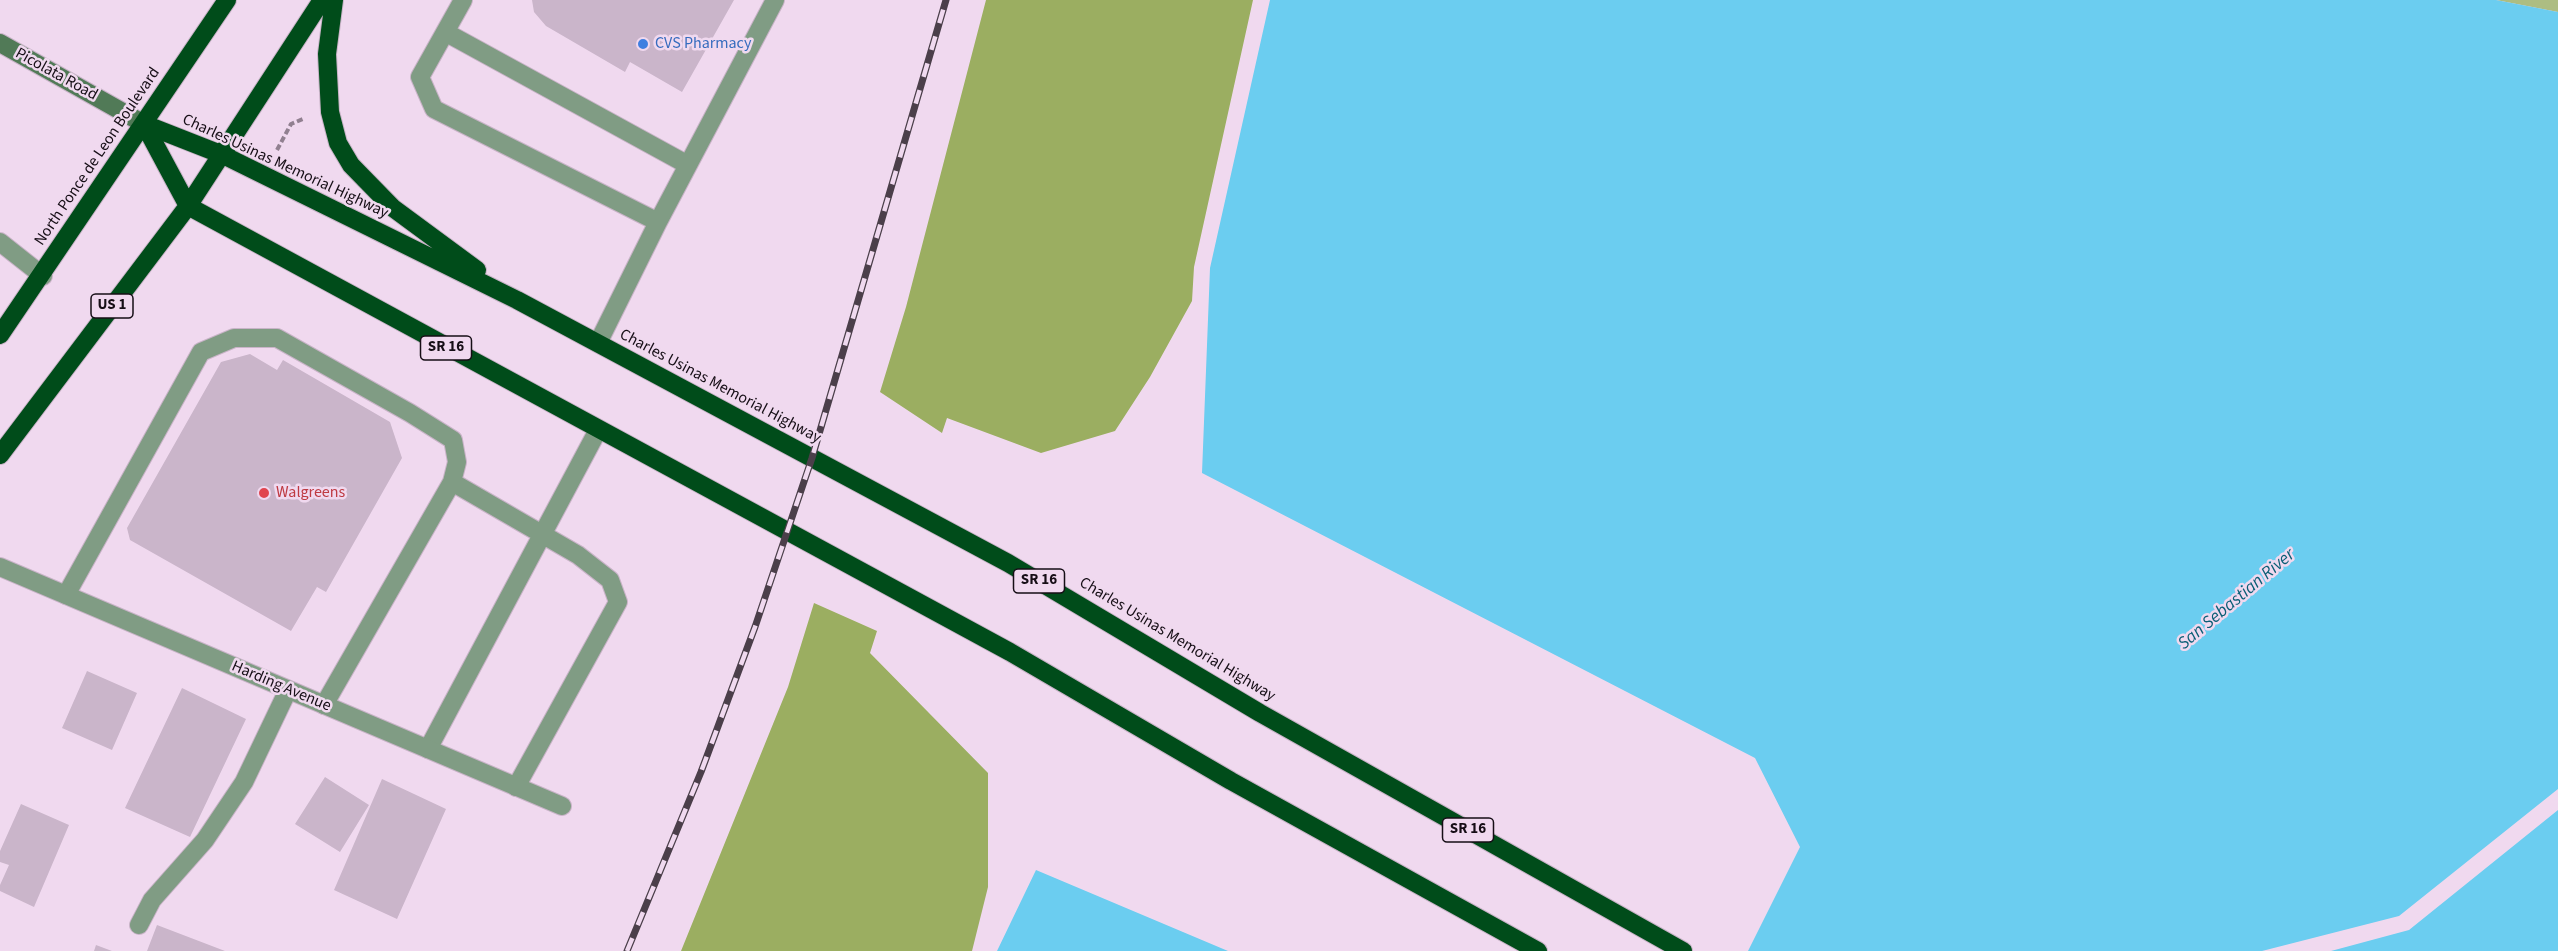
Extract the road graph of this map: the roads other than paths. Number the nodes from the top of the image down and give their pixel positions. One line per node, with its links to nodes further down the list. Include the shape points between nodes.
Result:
1 (322, 0): 9 (highway, US 1)
2 (334, 0): 15 (highway, via 327,54 330,112 338,143 351,165 393,208)
3 (463, 0): 6 (street)
4 (775, 0): 10 (street)
5 (221, 2): 8 (highway, North Ponce de Leon Boulevard)
6 (445, 32): 10 (street); 12 (street, via 420,77 434,109)
7 (0, 43): 8 (main road, Picolata Road / SR 16)
8 (144, 124): 9 (highway, Charles Usinas Memorial Highway / SR 16); 11 (highway); 14 (highway, North Ponce de Leon Boulevard)
9 (223, 155): 11 (highway, US 1); 15 (highway, Charles Usinas Memorial Highway / SR 16)
10 (688, 165): 12 (street)
11 (188, 206): 18 (highway, SR 16); 19 (highway, US 1)
12 (658, 222): 17 (street)
13 (0, 242): 14 (street)
14 (43, 276): 16 (highway, North Ponce de Leon Boulevard)
15 (517, 300): 17 (highway, Charles Usinas Memorial Highway / SR 16)
16 (0, 335)
17 (598, 343): 30 (highway, Charles Usinas Memorial Highway / SR 16, via 1008,563 1260,713)
18 (598, 430): 21 (street); 31 (highway, SR 16, via 1010,652 1231,781)
19 (0, 455)
20 (452, 482): 21 (street); 23 (street, via 458,462 453,441 277,338 234,338 201,352); 25 (street)
21 (542, 535): 26 (street); 27 (street, via 578,555 610,580 618,602)
22 (0, 567): 23 (street, Harding Avenue)
23 (66, 596): 24 (street, Harding Avenue)
24 (288, 690): 25 (street, Harding Avenue); 29 (street, via 244,782 205,840 152,900)
25 (324, 705): 26 (street, Harding Avenue)
26 (428, 749): 27 (street, Harding Avenue)
27 (516, 787): 28 (street, Harding Avenue)
28 (562, 806)
29 (139, 925)
30 (1680, 949)
31 (1538, 951)

